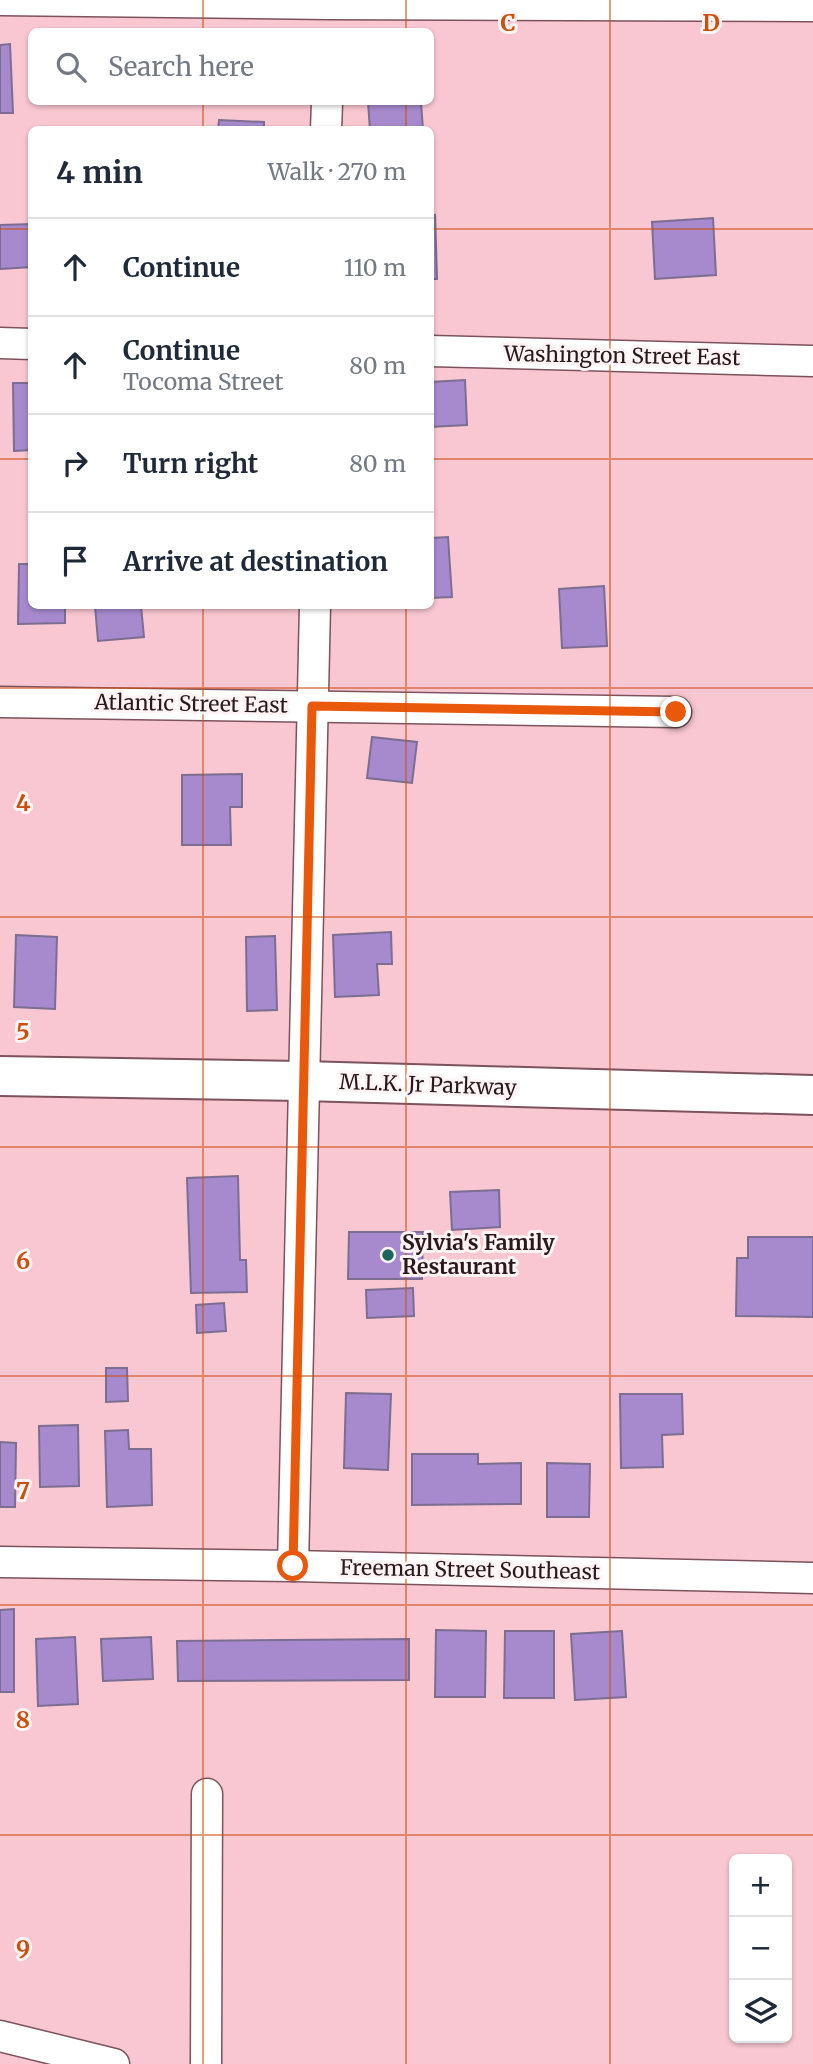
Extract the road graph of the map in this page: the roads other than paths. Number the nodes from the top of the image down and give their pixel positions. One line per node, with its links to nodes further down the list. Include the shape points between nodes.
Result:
1 (0, 0): 3 (street)
2 (813, 6): 3 (street)
3 (328, 12)
4 (327, 105): 5 (street)
5 (326, 126)
6 (0, 343): 7 (street)
7 (28, 344)
8 (434, 351): 9 (street, Washington Street East)
9 (813, 360)
10 (315, 609): 12 (street)
11 (0, 702): 12 (street, Atlantic Street East)
12 (312, 706): 13 (street, Atlantic Street East); 15 (street)
13 (676, 712)
14 (0, 1076): 15 (main road, M.L.K. Jr Parkway)
15 (303, 1081): 16 (main road, M.L.K. Jr Parkway); 18 (street)
16 (813, 1095)
17 (0, 1562): 18 (street, Freeman Street Southeast)
18 (293, 1566): 19 (street, Freeman Street Southeast)
19 (813, 1578)
20 (207, 1794): 23 (street)
21 (0, 2036): 22 (street)
22 (114, 2064)
23 (206, 2064)

